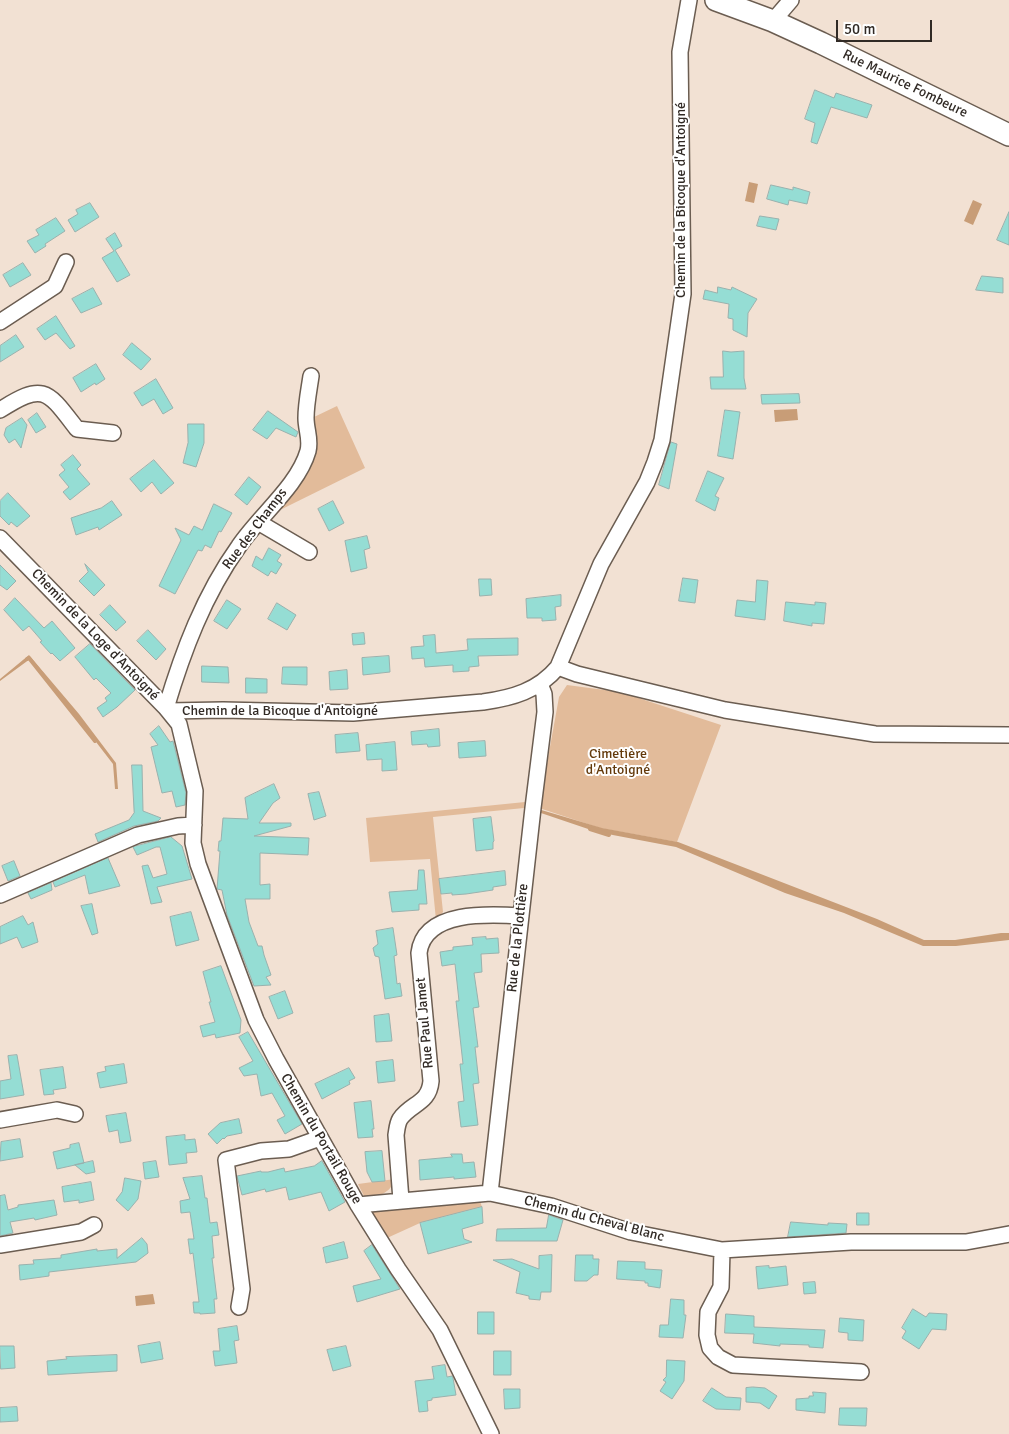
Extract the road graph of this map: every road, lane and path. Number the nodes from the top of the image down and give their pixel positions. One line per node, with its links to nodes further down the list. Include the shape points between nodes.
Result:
1 (689, 0): 14 (street, Chemin de la Bicoque d'Antoigné, via 680,52 683,294 664,425 647,482 601,564)
2 (716, 0): 4 (street, Rue Maurice Fombeure)
3 (791, 0): 4 (street)
4 (773, 21): 5 (street, Rue Maurice Fombeure)
5 (1009, 135)
6 (66, 262): 7 (street, via 55,286)
7 (0, 322)
8 (311, 376): 11 (street, Rue des Champs, via 306,419 309,450 296,476)
9 (0, 410): 10 (street, via 22,396 34,393 48,396 77,429)
10 (114, 432)
11 (258, 522): 13 (street); 16 (street, Rue des Champs, via 239,544 203,607 186,648)
12 (0, 538): 16 (street, Chemin de la Loge d'Antoigné)
13 (309, 552)
14 (558, 667): 15 (street, Chemin de la Bicoque d'Antoigné); 17 (street, via 724,710 875,734)
15 (540, 684): 16 (street, Chemin de la Bicoque d'Antoigné, via 503,699 353,713); 20 (street, Rue de la Plottière, via 545,712)
16 (168, 710): 18 (street, Chemin de la Loge d'Antoigné, via 179,724 188,762 194,792)
17 (1009, 735)
18 (194, 825): 19 (street, via 138,835); 23 (street, Chemin du Portail Rouge, via 193,843 198,864 256,1020)
19 (0, 895)
20 (521, 916): 24 (street, Rue de la Plottière); 25 (street, Rue Paul Jamet, via 490,914 450,919 429,932 420,945 431,1081 427,1095 400,1119 397,1126)
21 (76, 1114): 22 (street, via 57,1110)
22 (0, 1120)
23 (320, 1138): 26 (street, Chemin du Portail Rouge); 31 (street, via 289,1149 261,1151 226,1160 242,1289)
24 (490, 1193): 25 (street, Chemin du Cheval Blanc); 30 (street, Chemin du Cheval Blanc, via 551,1206 631,1232)
25 (402, 1200): 26 (street, Chemin du Cheval Blanc)
26 (358, 1204): 33 (street, Chemin du Portail Rouge, via 440,1330)
27 (94, 1225): 29 (street, via 81,1232)
28 (1009, 1234): 30 (street, Chemin du Cheval Blanc, via 966,1242 851,1242)
29 (0, 1245)
30 (722, 1250): 32 (street, via 721,1287 708,1312 706,1335 710,1348 718,1357 733,1365)
31 (239, 1307)
32 (861, 1372)
33 (491, 1434)

